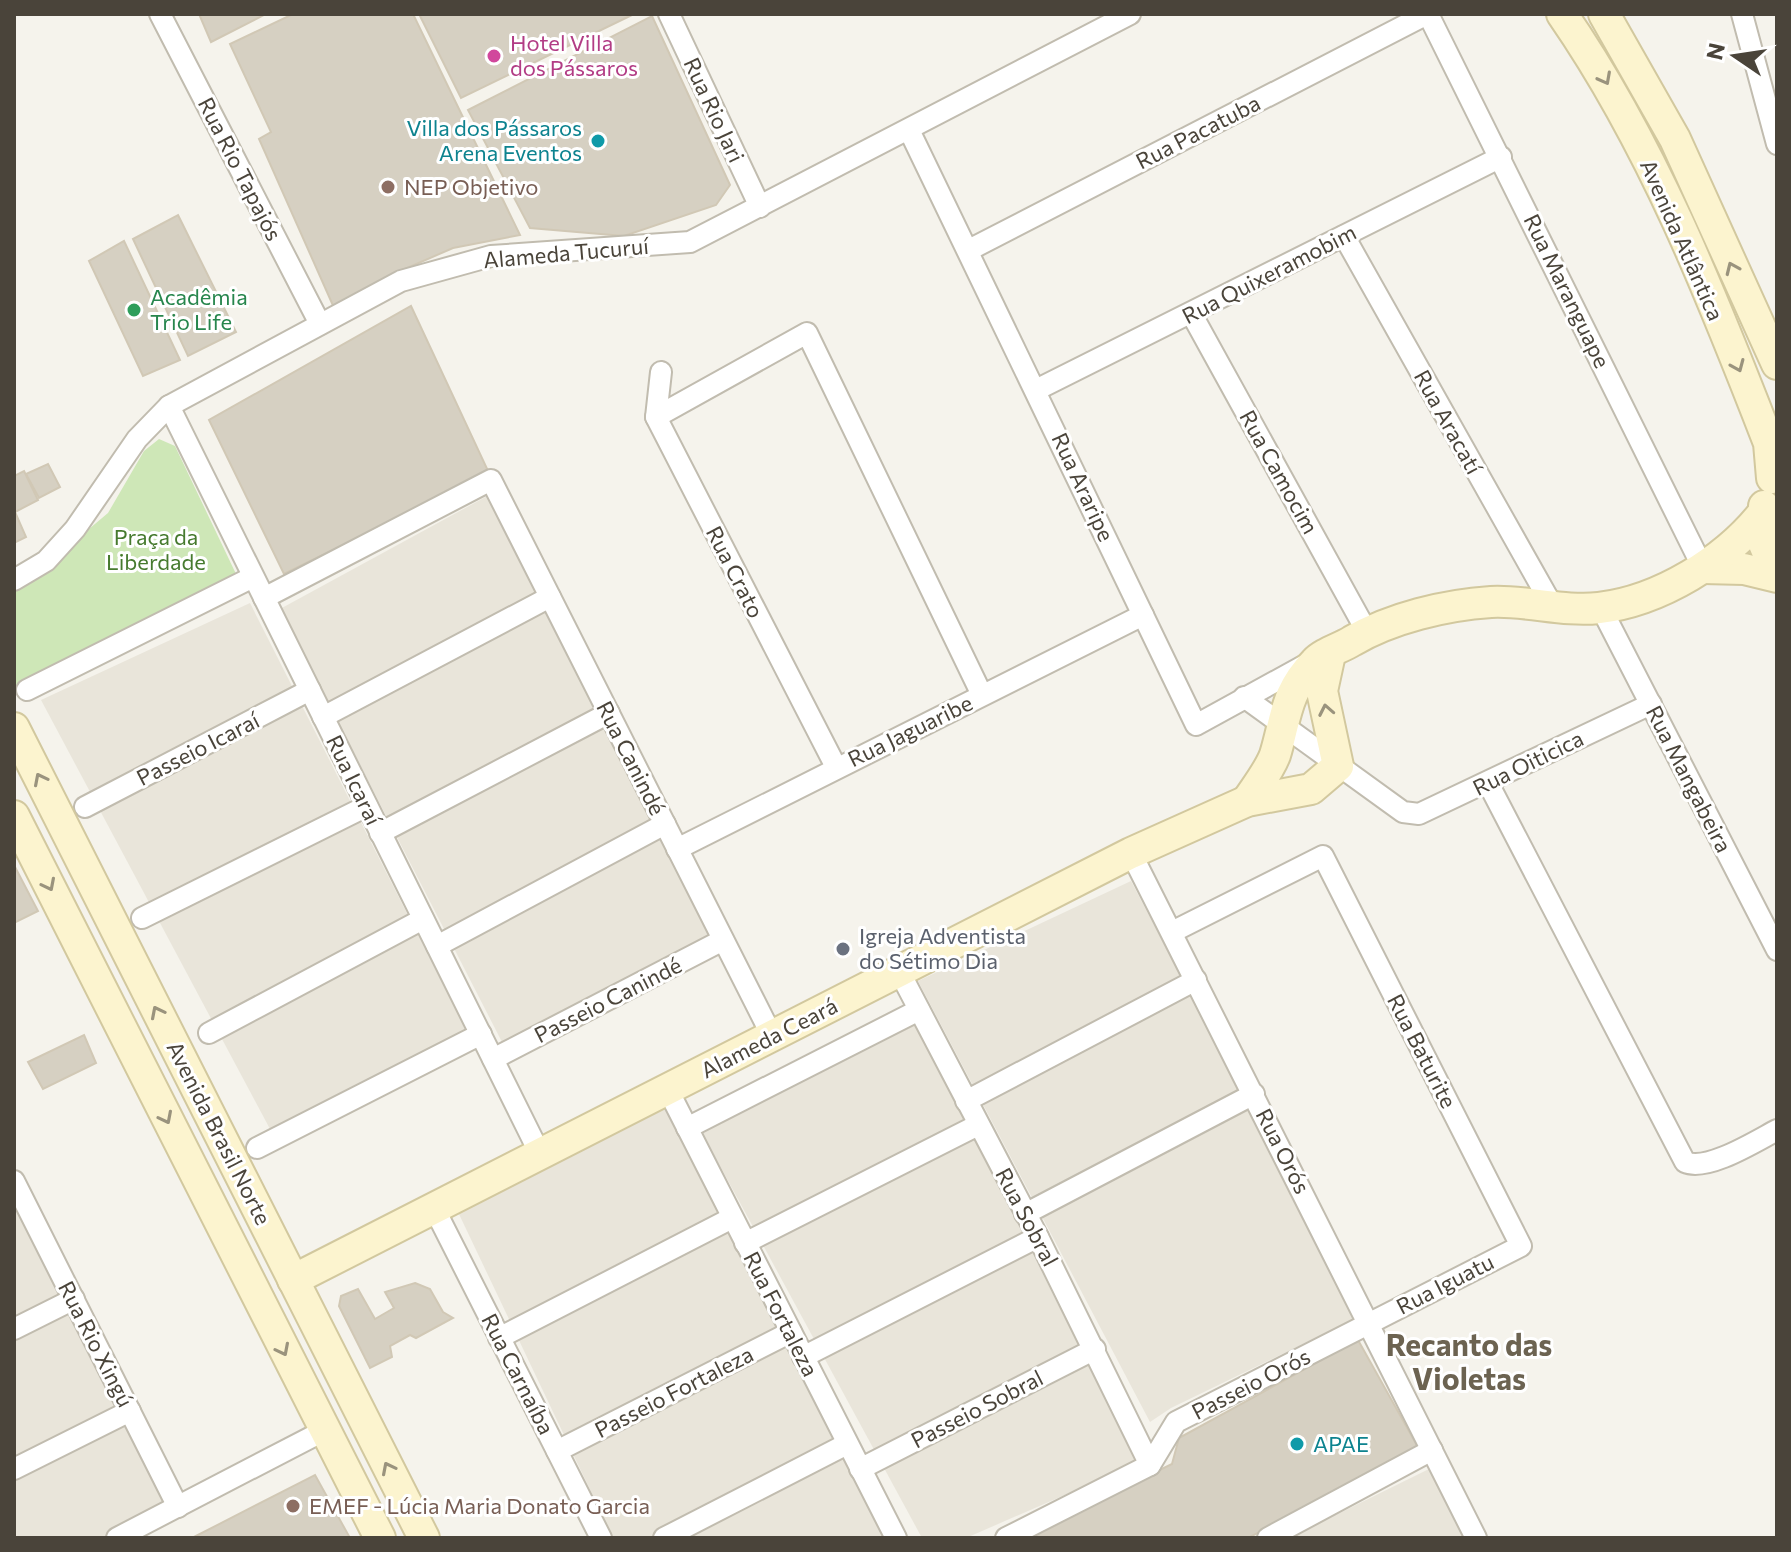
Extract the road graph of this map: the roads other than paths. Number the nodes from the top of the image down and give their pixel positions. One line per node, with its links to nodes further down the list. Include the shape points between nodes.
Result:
1 (160, 14): 15 (street, Rua Rio Tapajós)
2 (669, 14): 11 (street, Rua Rio Jari)
3 (1130, 14): 8 (street, Alameda Tucuruí)
4 (1427, 14): 10 (street, Rua Maranguape); 13 (street, Rua Pacatuba)
5 (1562, 14): 21 (main road, Avenida Atlântica, one-way to 21, via 1597,65 1661,187 1769,443)
6 (1604, 14): 16 (main road, Avenida Atlântica, one-way to 6, via 1675,139)
7 (1742, 14): 9 (street)
8 (909, 130): 11 (street, Alameda Tucuruí); 13 (street, Rua Araripe)
9 (1777, 144)
10 (1501, 157): 12 (street, Rua Quixeramobim); 23 (street, Rua Maranguape)
11 (760, 207): 15 (street, Alameda Tucuruí, via 690,242 491,256 401,281)
12 (1344, 236): 14 (street, Rua Quixeramobim); 29 (street, Rua Aracatí)
13 (969, 250): 18 (street, Rua Araripe)
14 (1191, 313): 18 (street, Rua Quixeramobim); 32 (street, Rua Camocim)
15 (320, 324): 19 (street, Alameda Tucuruí)
16 (1777, 364)
17 (661, 372): 20 (street)
18 (1036, 390): 31 (street, Rua Araripe)
19 (169, 406): 25 (street, Rua Icaraí); 26 (street, Alameda Tucuruí, via 137,439 75,529 46,561)
20 (656, 417): 36 (street, via 807,333); 45 (street, Rua Crato)
21 (1774, 474): 22 (main road, Avenida Atlântica)
22 (1763, 513): 23 (main road, via 1738,542); 24 (main road, Avenida Atlântica, via 1764,544)
23 (1703, 568): 24 (main road); 30 (main road, via 1634,601)
24 (1777, 575)
25 (253, 577): 28 (street, Rua Icaraí); 34 (street)
26 (14, 580)
27 (550, 597): 28 (street, Rua Canindé, via 491,480); 39 (street, Rua Canindé); 40 (street)
28 (264, 598): 35 (street, Rua Icaraí)
29 (1553, 607): 30 (main road); 32 (main road, via 1491,602 1416,615)
30 (1601, 608): 38 (street, Rua Mangabeira)
31 (1143, 615): 36 (street, Rua Jaguaribe); 37 (street, Rua Araripe, via 1196,725)
32 (1367, 632): 33 (main road)
33 (1323, 657): 37 (street); 41 (main road, via 1294,691); 44 (main road, one-way to 33, via 1322,691)
34 (27, 690)
35 (310, 690): 40 (street, Rua Icaraí); 50 (street, Passeio Icaraí)
36 (982, 695): 45 (street, Rua Jaguaribe)
37 (1244, 697): 41 (street)
38 (1651, 704): 46 (street, Rua Oiticica); 61 (street, Rua Mangabeira)
39 (609, 713): 52 (street, Rua Canindé); 53 (street)
40 (323, 717): 49 (street, Rua Icaraí)
41 (1280, 725): 43 (main road); 44 (street)
42 (14, 728): 84 (main road, Avenida Brasil Norte, one-way to 42)
43 (1274, 756): 47 (main road, via 1296,781); 48 (main road)
44 (1338, 766): 46 (street, Rua Oiticica, via 1403,812 1419,814); 47 (main road)
45 (836, 767): 54 (street, Rua Jaguaribe)
46 (1488, 783): 74 (street, via 1685,1162 1708,1163)
47 (1311, 789): 48 (main road, Alameda Ceará)
48 (1247, 801): 55 (main road, Alameda Ceará)
49 (367, 806): 53 (street, Rua Icaraí); 56 (street)
50 (85, 807)
51 (14, 816): 93 (main road, Avenida Brasil Norte, one-way to 93)
52 (665, 824): 54 (street, Rua Canindé); 60 (street)
53 (380, 833): 57 (street, Rua Icaraí)
54 (677, 849): 59 (street, Rua Canindé)
55 (1131, 853): 58 (street, Rua Orós); 62 (main road, Alameda Ceará)
56 (142, 918)
57 (423, 919): 60 (street, Rua Icaraí); 65 (street)
58 (1172, 932): 63 (street, Rua Orós); 83 (street, Rua Baturite, via 1323,856)
59 (723, 940): 67 (street, Rua Canindé); 68 (street, Passeio Canindé)
60 (437, 946): 66 (street, Rua Icaraí)
61 (1777, 950)
62 (899, 971): 64 (street, Rua Sobral); 67 (main road, Alameda Ceará)
63 (1196, 980): 70 (street, Rua Orós); 71 (street)
64 (919, 1010): 71 (street, Rua Sobral); 73 (street)
65 (209, 1033)
66 (481, 1034): 68 (street, Rua Icaraí); 75 (street)
67 (772, 1036): 69 (main road, Alameda Ceará)
68 (493, 1059): 76 (street, Rua Icaraí)
69 (668, 1090): 73 (street, Rua Fortaleza); 76 (main road, Alameda Ceará)
70 (1254, 1094): 79 (street); 86 (street, Rua Orós)
71 (966, 1101): 72 (street, Rua Sobral)
72 (978, 1125): 79 (street, Rua Sobral); 82 (street)
73 (687, 1128): 80 (street, Rua Fortaleza)
74 (1777, 1130)
75 (257, 1148)
76 (540, 1154): 78 (main road, Alameda Ceará)
77 (14, 1183): 85 (street, Rua Rio Xingú)
78 (435, 1210): 84 (main road, Alameda Ceará); 89 (street, Rua Carnaíba)
79 (1025, 1214): 81 (street, Rua Sobral)
80 (732, 1218): 82 (street, Rua Fortaleza); 89 (street)
81 (1038, 1237): 90 (street, Rua Sobral); 91 (street)
82 (745, 1243): 88 (street, Rua Fortaleza)
83 (1521, 1246): 86 (street, Rua Iguatu)
84 (293, 1280): 103 (main road, Avenida Brasil Norte, one-way to 84)
85 (74, 1299): 87 (street); 92 (street, Rua Rio Xingú)
86 (1370, 1323): 95 (street, Rua Orós); 97 (street, Passeio Orós, via 1176,1422)
87 (14, 1329)
88 (791, 1332): 91 (street, Rua Fortaleza); 96 (street, Passeio Fortaleza)
89 (499, 1338): 96 (street, Rua Carnaíba)
90 (1095, 1349): 97 (street, Rua Sobral); 99 (street, Passeio Sobral)
91 (803, 1357): 94 (street, Rua Fortaleza)
92 (130, 1411): 98 (street); 100 (street, Rua Rio Xingú)
93 (325, 1430): 100 (street); 102 (main road, Avenida Brasil Norte)
94 (847, 1444): 99 (street, Rua Fortaleza); 105 (street)
95 (1432, 1450): 108 (street); 109 (street, Rua Orós)
96 (557, 1451): 104 (street, Rua Carnaíba)
97 (1150, 1465): 107 (street)
98 (14, 1469)
99 (860, 1469): 106 (street, Rua Fortaleza)
100 (178, 1507): 101 (street)
101 (117, 1538)
102 (380, 1538)
103 (424, 1538)
104 (601, 1538)
105 (664, 1538)
106 (896, 1538)
107 (1006, 1538)
108 (1268, 1538)
109 (1476, 1538)

